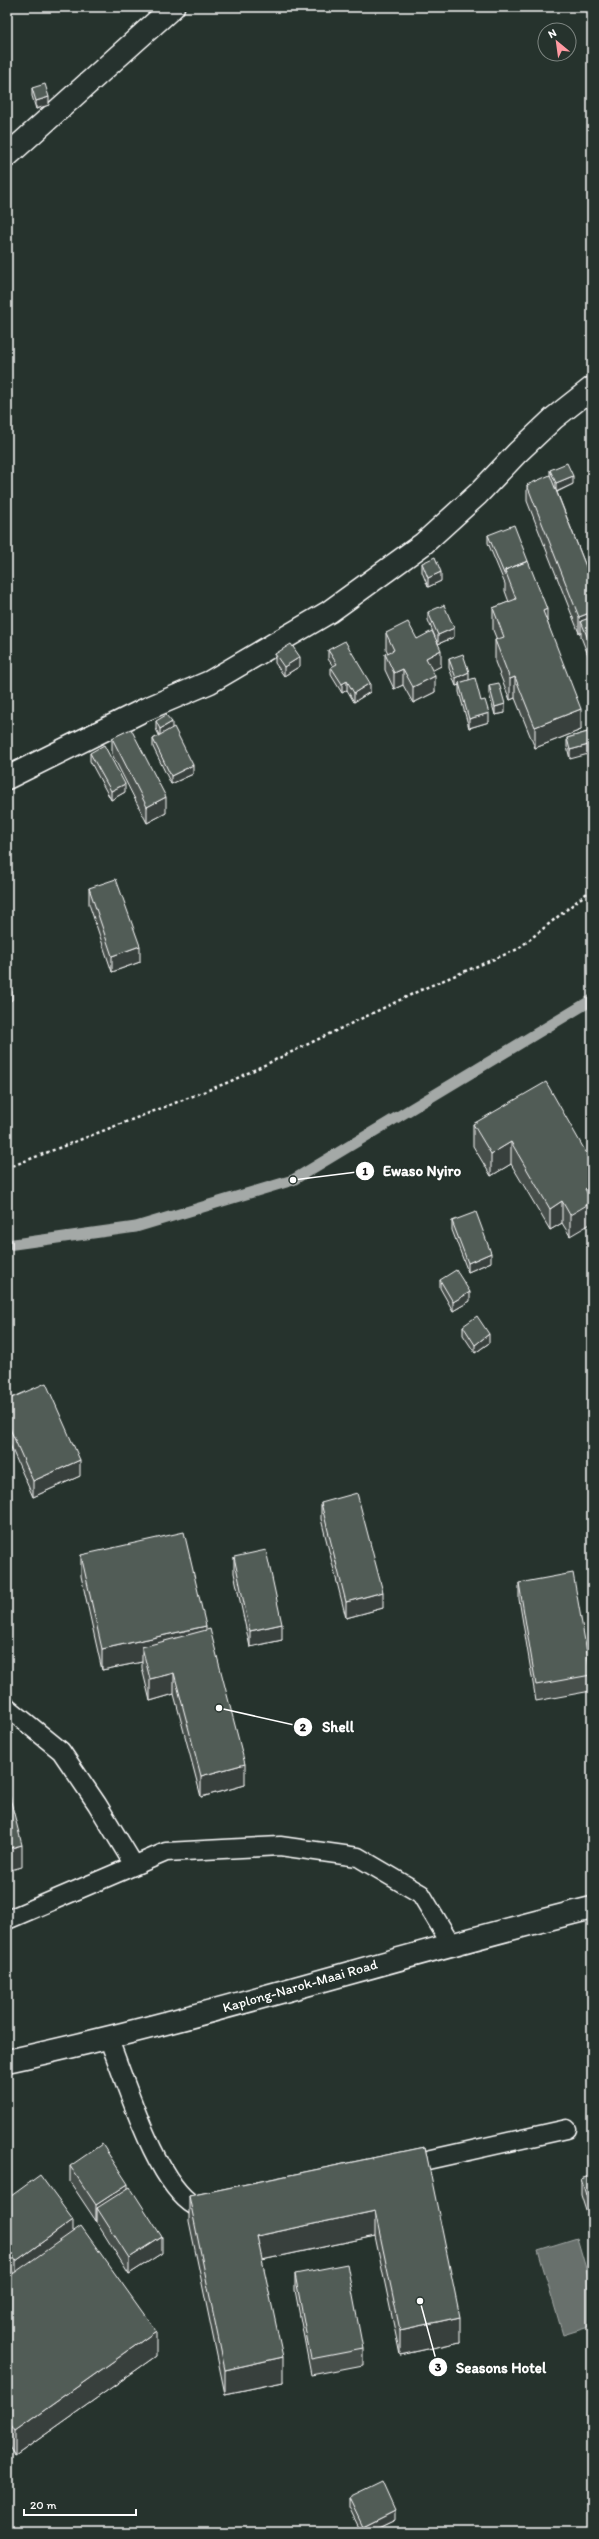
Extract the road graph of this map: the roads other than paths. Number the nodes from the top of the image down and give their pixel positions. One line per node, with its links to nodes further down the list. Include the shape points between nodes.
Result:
1 (173, 7): 2 (main road)
2 (7, 156)
3 (592, 388): 4 (main road, via 554,418 478,494 423,544 329,612 210,682 95,733)
4 (7, 778)
5 (7, 1707): 6 (lane, via 61,1751)
6 (134, 1865): 8 (lane); 9 (lane, via 166,1852 280,1846 358,1857 421,1894)
7 (592, 1908): 9 (main road, Kaplong-Narok-Maai Road)
8 (7, 1920)
9 (451, 1944): 10 (main road, Kaplong-Narok-Maai Road)
10 (109, 2040): 11 (main road, Kaplong-Narok-Maai Road); 14 (lane, via 160,2166 178,2192 196,2206 212,2209)
11 (7, 2061)
12 (567, 2129): 13 (lane)
13 (390, 2168)
14 (225, 2206)

